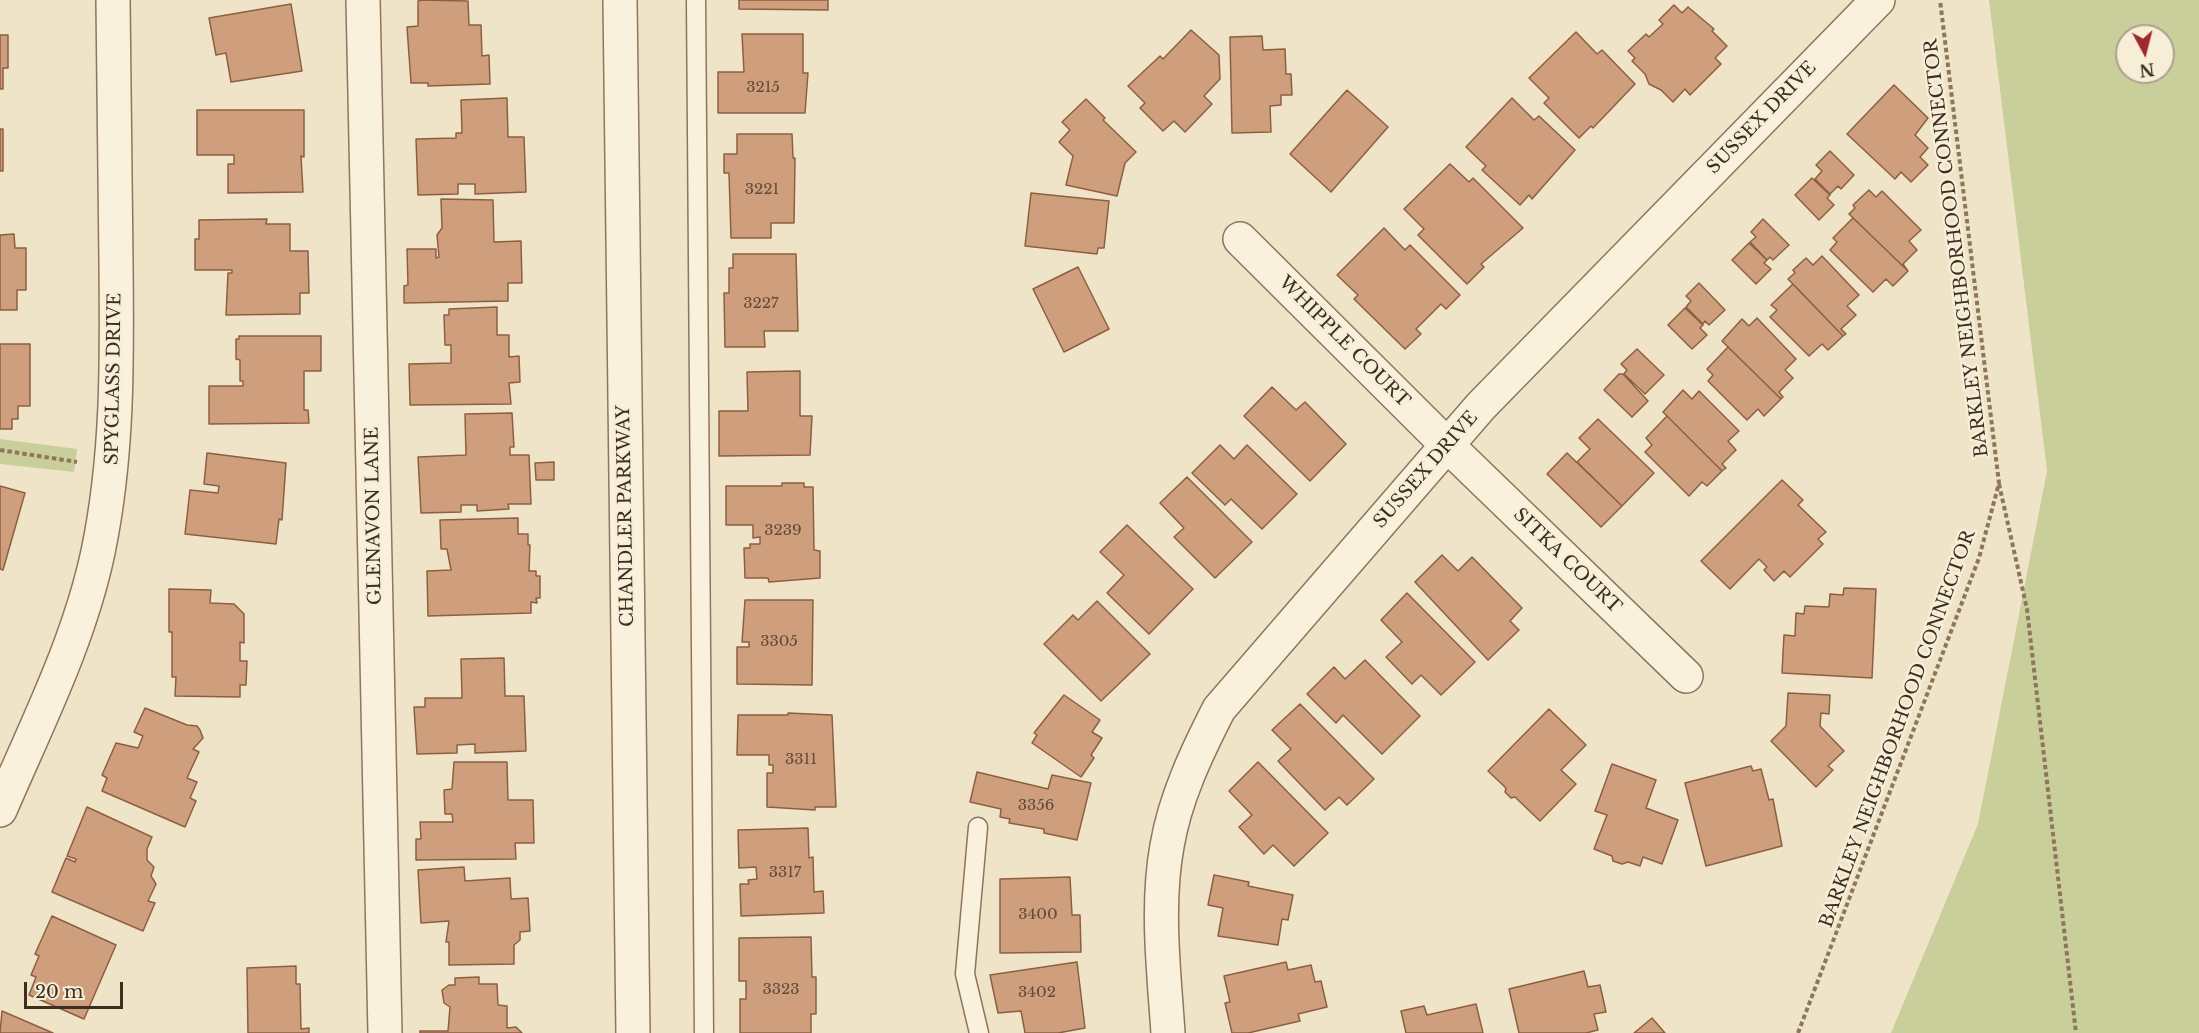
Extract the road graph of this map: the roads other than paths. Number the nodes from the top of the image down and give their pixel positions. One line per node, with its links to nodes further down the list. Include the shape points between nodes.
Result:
1 (113, 0): 9 (street, SPYGLASS DRIVE, via 117,396 112,475 84,604 67,654)
2 (363, 0): 11 (street, GLENAVON LANE)
3 (620, 0): 12 (street, CHANDLER PARKWAY)
4 (696, 0): 13 (lane)
5 (1878, 0): 7 (street, SUSSEX DRIVE)
6 (1240, 239): 7 (street, WHIPPLE COURT)
7 (1447, 445): 8 (street, SITKA COURT); 15 (street, SUSSEX DRIVE, via 1219,709 1191,766 1167,846 1161,928)
8 (1686, 676)
9 (0, 810)
10 (978, 826): 14 (lane, via 965,974)
11 (385, 1033)
12 (633, 1033)
13 (704, 1033)
14 (979, 1033)
15 (1168, 1033)

